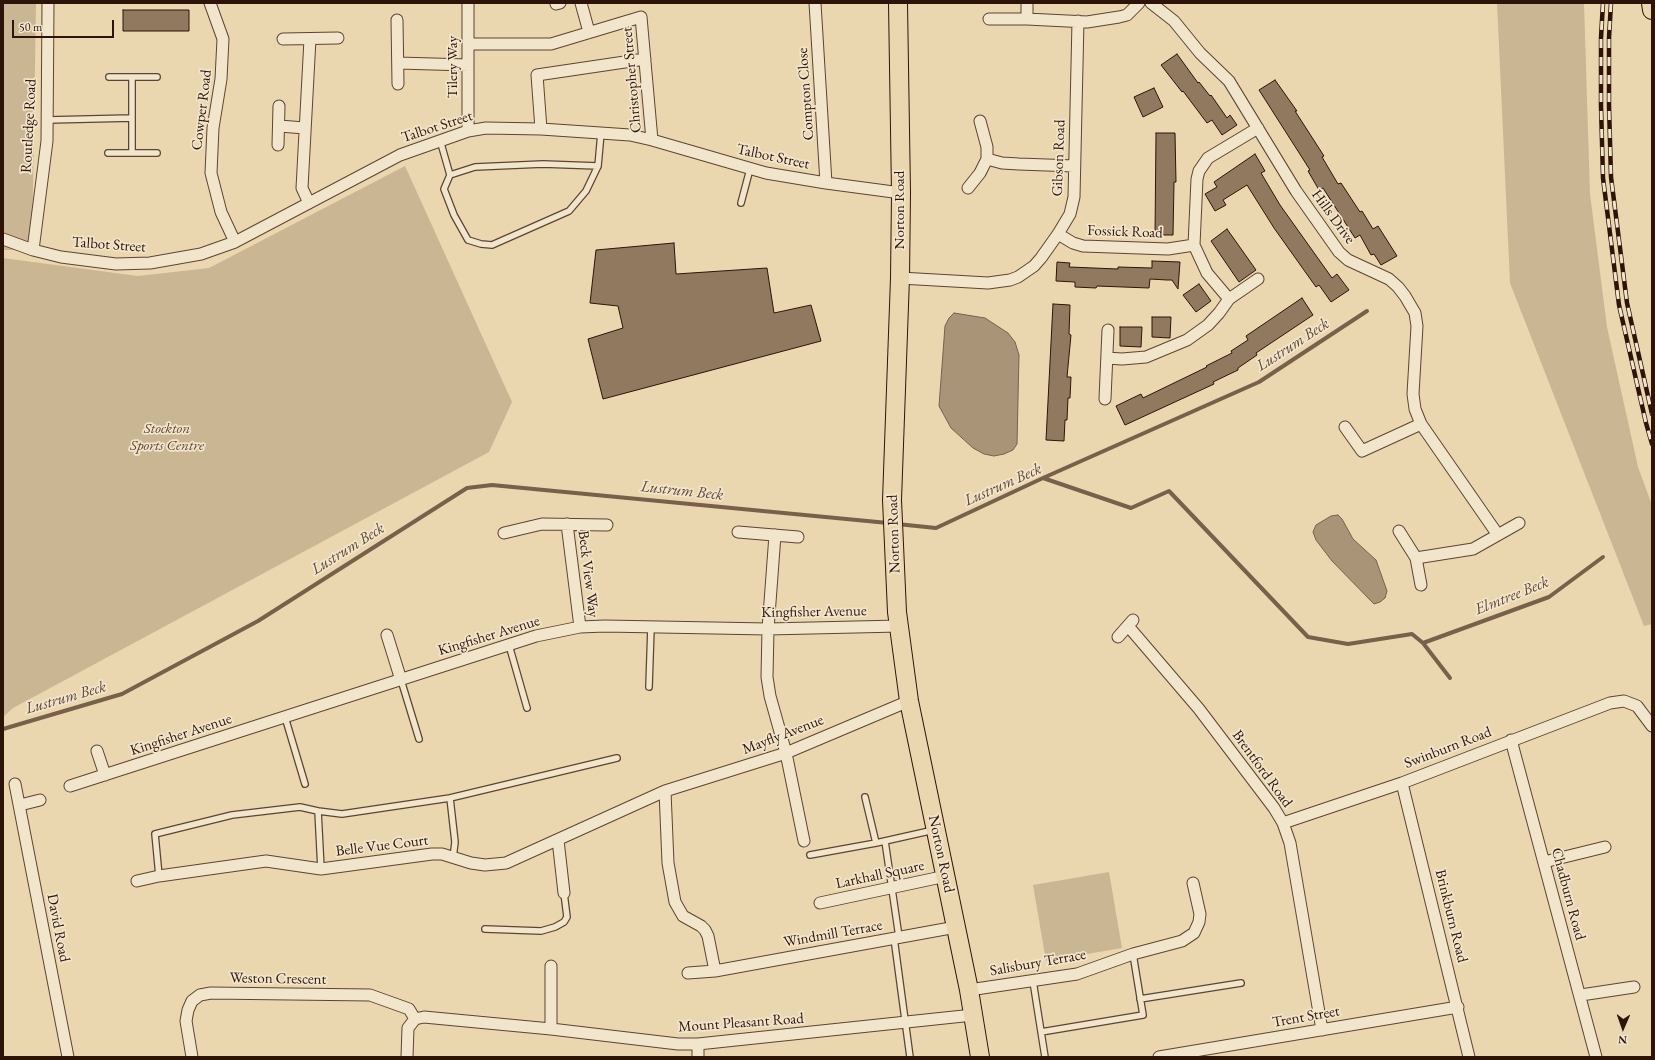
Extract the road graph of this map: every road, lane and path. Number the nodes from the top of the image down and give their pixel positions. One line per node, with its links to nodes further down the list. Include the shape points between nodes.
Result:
1 (48, 3): 30 (street, Routledge Road)
2 (210, 3): 56 (street, Cowper Road, via 223,46 213,128 212,173 221,212)
3 (468, 3): 20 (street, Tilery Way)
4 (581, 3): 16 (street)
5 (815, 3): 49 (street, Compton Close)
6 (898, 3): 51 (main road, Norton Road)
7 (1027, 3): 13 (street)
8 (1139, 3): 15 (street, via 1127,15 1087,22)
9 (1151, 3): 34 (street, Hills Drive, via 1174,21 1200,53 1230,81)
10 (1651, 3): 11 (main road)
11 (1652, 10)
12 (989, 19): 13 (street)
13 (1027, 19): 15 (street)
14 (397, 20): 22 (street)
15 (1078, 21): 46 (street, Gibson Road)
16 (589, 32): 20 (street, via 551,44); 21 (street, Christopher Street, via 641,18)
17 (310, 38): 18 (street); 19 (street); 33 (street)
18 (338, 38)
19 (283, 39)
20 (468, 44): 23 (street, Tilery Way)
21 (645, 59): 35 (street, via 537,75); 39 (street, Christopher Street)
22 (398, 63): 23 (street); 27 (street)
23 (468, 65): 36 (street, Tilery Way)
24 (109, 77): 25 (lane)
25 (132, 77): 26 (lane); 29 (lane)
26 (157, 77)
27 (398, 84)
28 (279, 106): 32 (street)
29 (132, 118): 30 (lane); 42 (lane)
30 (47, 120): 58 (street, Routledge Road)
31 (980, 121): 44 (street, via 987,147)
32 (279, 126): 33 (street); 40 (street)
33 (305, 128): 52 (street, via 302,188)
34 (1258, 128): 57 (street, via 1208,158 1199,171 1195,189); 65 (street, Hills Drive, via 1308,210 1339,252 1348,260 1388,279 1398,287 1415,313 1418,326 1413,394)
35 (540, 129): 36 (street, Talbot Street, via 486,128); 37 (street, Talbot Street)
36 (468, 131): 38 (street, Talbot Street)
37 (601, 133): 39 (street, Talbot Street); 45 (lane)
38 (440, 140): 48 (lane); 52 (street, Talbot Street, via 386,161)
39 (652, 140): 47 (street, Talbot Street)
40 (278, 145)
41 (108, 153): 42 (lane)
42 (132, 153): 43 (lane)
43 (157, 153)
44 (987, 159): 46 (street, via 1019,164); 50 (street)
45 (598, 166): 48 (lane, via 543,164 475,167); 48 (lane, via 586,191 568,211 492,245 468,240 444,189)
46 (1074, 166): 54 (street, Gibson Road, via 1073,206)
47 (750, 169): 49 (street, Talbot Street); 53 (lane)
48 (450, 175)
49 (826, 183): 51 (street, Talbot Street)
50 (968, 188)
51 (901, 193): 59 (main road, Norton Road)
52 (309, 203): 56 (street, Talbot Street)
53 (741, 203)
54 (1058, 234): 57 (street, Fossick Road, via 1082,246 1168,249); 59 (street, Gibson Road, via 1034,266 1010,280 988,283)
55 (3, 239): 58 (street, Talbot Street)
56 (235, 242): 58 (street, Talbot Street, via 201,254 150,263 89,262)
57 (1194, 245): 61 (street, via 1207,272)
58 (33, 250)
59 (900, 278): 79 (main road, Norton Road, via 893,518)
60 (1258, 279): 61 (street)
61 (1229, 300): 63 (street, via 1208,325 1187,340 1146,357)
62 (1108, 330): 63 (street)
63 (1107, 358): 64 (street)
64 (1105, 399)
65 (1421, 424): 66 (street, via 1362,451); 74 (street, Hills Drive)
66 (1345, 427)
67 (1519, 522): 74 (street)
68 (567, 524): 69 (street, Beck View Way); 72 (street, Beck View Way, via 542,524); 80 (street, Beck View Way)
69 (607, 525)
70 (1399, 531): 76 (street)
71 (738, 532): 73 (street)
72 (504, 533)
73 (775, 535): 75 (street); 81 (street)
74 (1498, 535): 76 (street, via 1473,549)
75 (798, 537)
76 (1416, 558): 77 (street)
77 (1421, 585)
78 (651, 626): 80 (street, Kingfisher Avenue); 81 (street, Kingfisher Avenue); 86 (lane)
79 (899, 626): 81 (street, Kingfisher Avenue); 87 (main road, Norton Road)
80 (580, 627): 84 (street, Kingfisher Avenue, via 536,636)
81 (768, 628): 94 (street, via 767,677)
82 (387, 635): 85 (street)
83 (1118, 637): 107 (street, Brentford Road, via 1131,623 1199,709)
84 (509, 645): 85 (street, Kingfisher Avenue); 88 (lane)
85 (401, 680): 89 (street, Kingfisher Avenue); 91 (lane)
86 (649, 687)
87 (910, 701): 94 (street, Mayfly Avenue); 108 (main road, Norton Road)
88 (527, 708)
89 (285, 717): 96 (street, Kingfisher Avenue); 99 (lane)
90 (1652, 726): 92 (street, Swinburn Road, via 1637,706 1624,701 1610,703)
91 (419, 739)
92 (1510, 740): 97 (street, Swinburn Road); 116 (street, Chadburn Road)
93 (97, 751): 96 (street)
94 (786, 753): 101 (street, Mayfly Avenue); 110 (street)
95 (617, 758): 103 (lane)
96 (105, 774): 100 (street, Kingfisher Avenue)
97 (1402, 783): 107 (street, Swinburn Road); 138 (street, Brinkburn Road)
98 (15, 784): 105 (street, David Road)
99 (305, 784)
100 (70, 786)
101 (665, 791): 109 (street, Belle Vue Court); 130 (street, via 668,863 675,902 684,916 706,930)
102 (865, 797): 112 (lane)
103 (450, 798): 106 (lane, via 342,814); 115 (lane, via 455,842)
104 (40, 800): 105 (street)
105 (20, 805): 146 (street, David Road)
106 (318, 811): 117 (lane); 118 (lane, via 300,807 232,815 155,834)
107 (1283, 823): 143 (street, Brentford Road, via 1290,844)
108 (936, 829): 111 (lane); 119 (main road, Norton Road)
109 (558, 840): 115 (street, Belle Vue Court, via 497,865 471,863); 123 (street)
110 (804, 841)
111 (885, 841): 112 (lane); 122 (lane)
112 (876, 843): 114 (lane)
113 (1604, 847): 116 (street)
114 (810, 855)
115 (453, 858): 117 (street, Belle Vue Court, via 432,854)
116 (1544, 862): 136 (street, Chadburn Road)
117 (321, 869): 118 (street, Belle Vue Court, via 266,861)
118 (159, 876): 120 (street, Belle Vue Court)
119 (946, 876): 122 (street, Larkhall Square); 125 (main road, Norton Road)
120 (137, 881)
121 (1193, 883): 128 (street, Salisbury Terrace, via 1200,914 1194,933 1182,941)
122 (891, 887): 124 (street, Larkhall Square); 127 (lane)
123 (564, 893): 126 (lane, via 567,917 555,927 541,931)
124 (820, 903)
125 (956, 927): 127 (street, Windmill Terrace); 135 (main road, Norton Road)
126 (485, 929)
127 (897, 937): 130 (street, Windmill Terrace); 141 (lane)
128 (1133, 954): 132 (street, Salisbury Terrace, via 1077,974); 137 (lane)
129 (551, 966): 142 (street)
130 (714, 971): 131 (street, Windmill Terrace)
131 (688, 973)
132 (1033, 981): 135 (street, Salisbury Terrace); 144 (lane)
133 (1241, 983): 137 (lane)
134 (1634, 988): 136 (street)
135 (969, 990): 139 (main road, Norton Road)
136 (1581, 995): 155 (street, Chadburn Road)
137 (1140, 999): 144 (lane, via 1143,1015)
138 (1458, 1007): 143 (street, Trent Street); 154 (street, Brinkburn Road)
139 (973, 1016): 141 (street, Mount Pleasant Road); 151 (main road, Norton Road)
140 (415, 1019): 142 (street, Mount Pleasant Road, via 424,1017); 147 (street, Weston Crescent, via 409,1009 370,995 211,993 200,995 192,1001 188,1010 186,1021); 148 (street, via 408,1028)
141 (906, 1023): 145 (street, Mount Pleasant Road); 150 (lane)
142 (551, 1029): 145 (street, Mount Pleasant Road, via 678,1044)
143 (1322, 1030): 153 (street, Trent Street)
144 (1041, 1032): 152 (lane)
145 (698, 1044): 149 (street)
146 (68, 1057)
147 (192, 1057)
148 (407, 1057)
149 (698, 1057)
150 (910, 1057)
151 (980, 1057)
152 (1045, 1057)
153 (1159, 1057)
154 (1469, 1057)
155 (1596, 1057)

